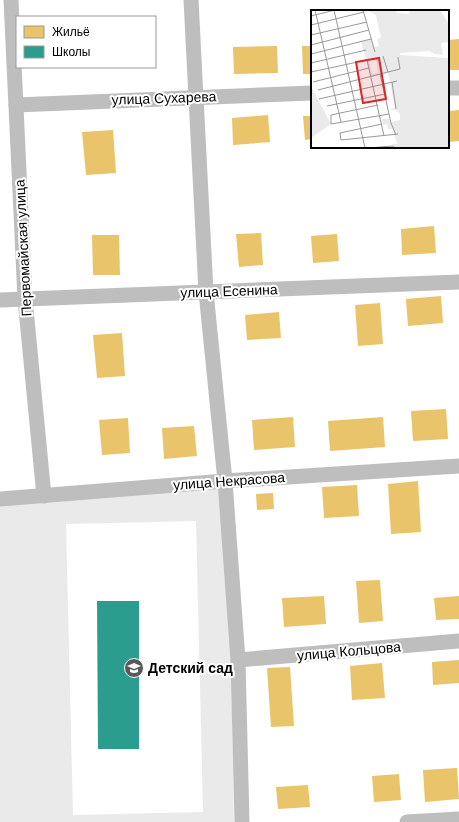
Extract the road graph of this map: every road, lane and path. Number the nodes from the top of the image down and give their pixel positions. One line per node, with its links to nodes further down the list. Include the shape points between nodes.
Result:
1 (11, 0): 5 (street, Первомайская улица)
2 (190, 0): 4 (street)
3 (311, 93): 4 (street, улица Сухарева)
4 (197, 96): 5 (street, улица Сухарева); 7 (street)
5 (16, 105): 8 (street, Первомайская улица)
6 (459, 282): 7 (street, улица Есенина)
7 (206, 292): 8 (street, улица Есенина); 11 (street)
8 (25, 298): 9 (street, улица Есенина); 12 (street, Первомайская улица)
9 (0, 300)
10 (459, 466): 11 (street, улица Некрасова)
11 (225, 481): 12 (street, улица Некрасова); 15 (street)
12 (44, 496): 13 (street, улица Некрасова)
13 (0, 499)
14 (459, 641): 15 (street, улица Кольцова)
15 (238, 660): 17 (street)
16 (459, 819): 18 (street)
17 (242, 822)
18 (407, 822)

